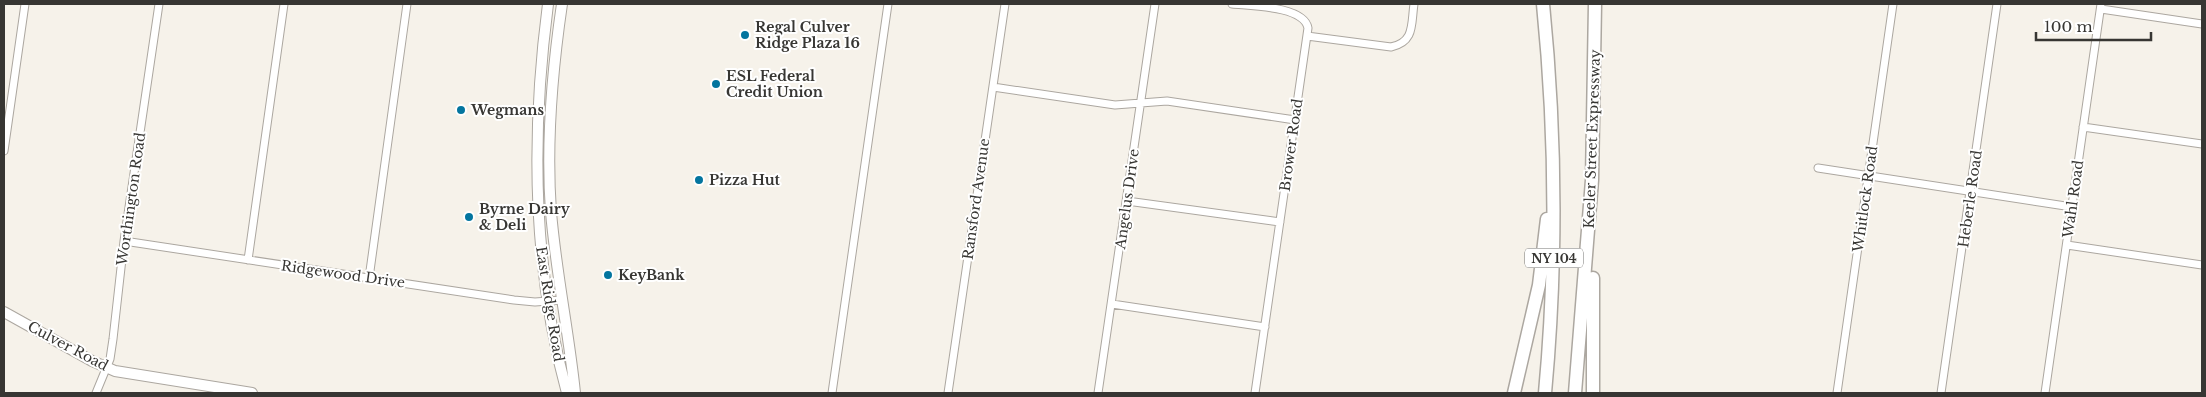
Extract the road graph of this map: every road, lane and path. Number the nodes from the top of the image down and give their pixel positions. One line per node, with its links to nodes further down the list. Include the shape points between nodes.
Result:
1 (24, 4): 25 (street)
2 (159, 4): 33 (street, Worthington Road)
3 (284, 4): 35 (street)
4 (407, 4): 37 (street)
5 (548, 4): 39 (main road, East Ridge Road, via 540,72 537,146 539,234)
6 (562, 4): 38 (main road, East Ridge Road, via 552,95 550,184)
7 (888, 4): 48 (street)
8 (1005, 4): 19 (street, Ransford Avenue)
9 (1155, 4): 20 (street, Angelus Drive)
10 (1232, 4): 18 (street, via 1299,15 1307,23)
11 (1414, 4): 18 (street, via 1410,33 1400,45 1391,47)
12 (1543, 4): 22 (highway, NY 104)
13 (1595, 4): 26 (highway, Keeler Street Expressway / NY 104)
14 (1893, 4): 28 (street, Whitlock Road)
15 (1997, 4): 29 (street, Heberle Road)
16 (2101, 6): 17 (street); 23 (street, Wahl Road)
17 (2202, 24)
18 (1307, 36): 21 (street, Brower Road)
19 (993, 87): 20 (street, via 1115,105); 49 (street, Ransford Avenue)
20 (1141, 104): 21 (street, via 1167,102); 30 (street, Angelus Drive)
21 (1295, 120): 32 (street, Brower Road)
22 (1551, 122): 52 (highway, via 1543,262); 53 (highway, NY 104, via 1554,248)
23 (2083, 127): 24 (street); 31 (street, Wahl Road)
24 (2202, 144)
25 (4, 151)
26 (1593, 166): 54 (highway, Keeler Street Expressway / NY 104); 55 (highway)
27 (1818, 168): 28 (street)
28 (1869, 176): 29 (street); 56 (street, Whitlock Road)
29 (1971, 191): 31 (street); 57 (street, Heberle Road)
30 (1126, 201): 32 (street); 40 (street, Angelus Drive)
31 (2072, 207): 34 (street, Wahl Road)
32 (1280, 222): 42 (street, Brower Road)
33 (124, 241): 35 (street, Ridgewood Drive); 43 (street, Worthington Road)
34 (2067, 245): 36 (street); 58 (street, Wahl Road)
35 (248, 260): 37 (street, Ridgewood Drive)
36 (2202, 265)
37 (369, 278): 39 (street, Ridgewood Drive, via 530,302)
38 (562, 300): 39 (street, Ridgewood Drive); 47 (main road, East Ridge Road)
39 (547, 301): 46 (main road, East Ridge Road)
40 (1112, 304): 42 (street); 50 (street, Angelus Drive)
41 (4, 312): 43 (main road, Culver Road)
42 (1265, 327): 51 (street, Brower Road)
43 (107, 368): 44 (street, Worthington Road); 45 (main road, Culver Road, via 128,375)
44 (96, 393)
45 (252, 393)
46 (567, 393)
47 (575, 393)
48 (832, 393)
49 (948, 393)
50 (1098, 393)
51 (1255, 393)
52 (1514, 393)
53 (1545, 393)
54 (1575, 393)
55 (1593, 393)
56 (1836, 393)
57 (1941, 393)
58 (2044, 393)

